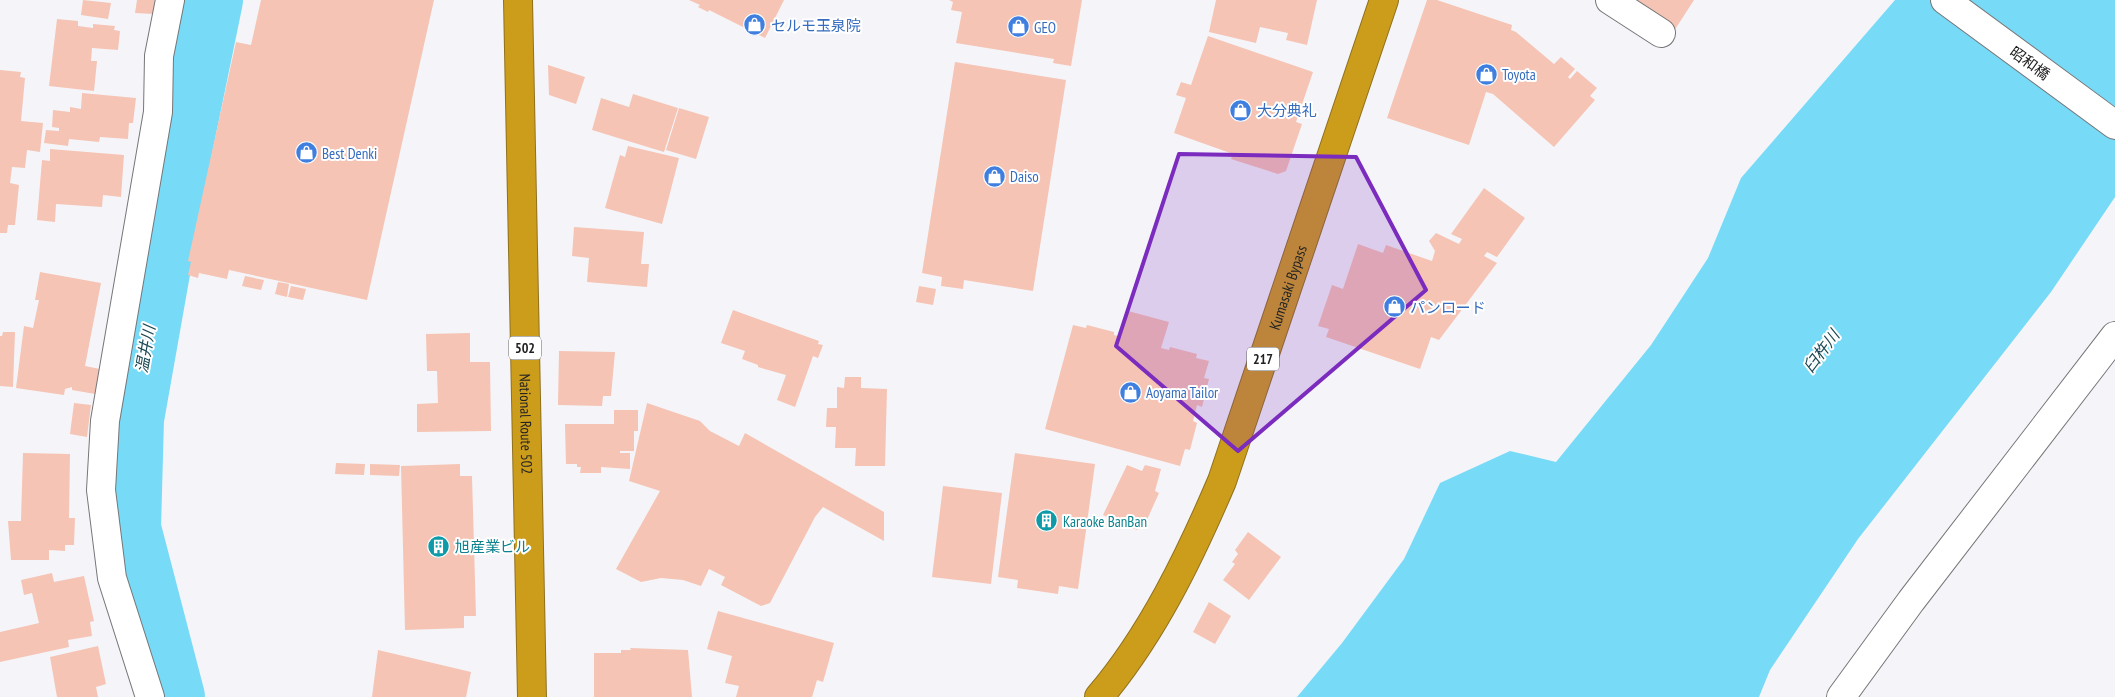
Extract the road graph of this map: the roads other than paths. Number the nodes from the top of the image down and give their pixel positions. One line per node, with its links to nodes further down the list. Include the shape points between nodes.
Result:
1 (170, 0): 9 (street, via 159,56 158,112 105,421 100,490 112,578)
2 (518, 0): 10 (highway, National Route 502 / 502)
3 (1384, 0): 11 (highway, Kumasaki Bypass / 217, via 1222,480 1195,544 1168,593 1116,677)
4 (1610, 0): 6 (street)
5 (1945, 0): 7 (street, 昭和橋)
6 (1660, 33)
7 (2115, 125)
8 (2115, 336): 12 (street)
9 (150, 697)
10 (532, 697)
11 (1099, 697)
12 (1840, 697)

